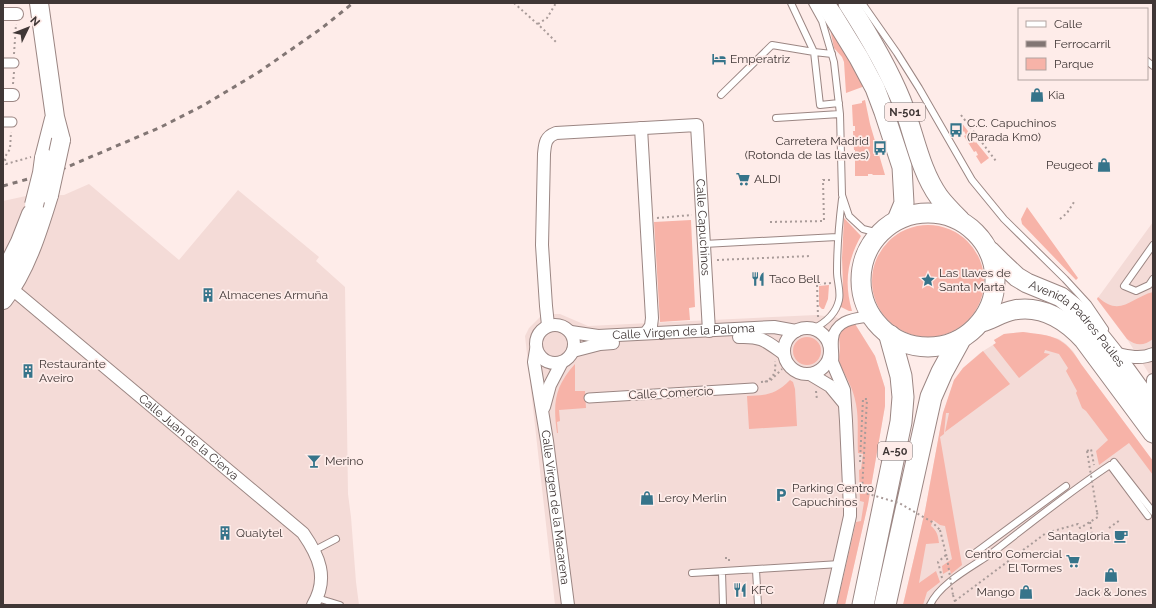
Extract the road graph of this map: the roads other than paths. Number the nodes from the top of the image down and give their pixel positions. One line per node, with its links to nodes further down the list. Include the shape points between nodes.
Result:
1 (39, 3): 16 (main road)
2 (791, 3): 9 (lane)
3 (812, 3): 10 (lane, via 822,21)
4 (824, 3): 20 (highway, N-501, via 859,58 884,112 902,167 904,203)
5 (848, 3): 21 (highway, N-501, via 875,46 899,96 930,180 939,197)
6 (862, 3): 43 (lane, via 919,88 972,180 1004,219 1088,304 1106,330)
7 (3, 14): 8 (street)
8 (17, 14)
9 (814, 52): 10 (lane); 13 (lane, via 772,45); 14 (lane, via 820,105)
10 (832, 54): 14 (lane)
11 (3, 63): 12 (street)
12 (14, 63)
13 (721, 95)
14 (839, 103): 15 (lane)
15 (840, 114): 17 (lane); 19 (lane)
16 (55, 117): 28 (main road, bridge, via 40,157 34,206); 28 (main road, bridge, via 60,140 49,195 32,248)
17 (776, 118)
18 (641, 128): 24 (street, Calle Capuchinos, via 697,125); 33 (street, via 556,134 549,136 545,143 542,245); 37 (street, via 652,318 651,326)
19 (842, 195): 22 (lane, via 849,216 863,229); 23 (lane)
20 (898, 220): 21 (highway, via 913,214 929,212 945,214); 22 (highway)
21 (960, 220): 26 (highway, via 977,233)
22 (879, 233): 30 (highway, via 869,247 863,263 861,280 863,298)
23 (837, 237): 24 (lane); 32 (lane, via 839,300 828,319 820,326)
24 (704, 244): 34 (street, Calle Capuchinos)
25 (1153, 245): 27 (lane, via 1124,286 1136,292 1149,285)
26 (989, 250): 31 (highway, via 995,268 996,287 991,306); 43 (highway, Avenida Padres Paúles, via 1027,283 1069,302)
27 (1153, 279)
28 (7, 286): 29 (street, Calle Juan de la Cierva); 29 (street, Calle Juan de la Cierva, via 23,287)
29 (40, 313): 59 (street, Calle Juan de la Cierva, via 303,533)
30 (871, 316): 38 (highway); 40 (lane, via 845,319 834,328); 47 (lane, via 847,323 837,331 834,341 836,350)
31 (982, 322): 39 (highway, via 972,333); 55 (highway, Avenida Padres Paúles, via 1014,310 1032,310 1060,319 1084,340)
32 (816, 323): 35 (street); 40 (street)
33 (548, 325): 36 (street, via 557,324); 41 (street, via 537,335)
34 (709, 331): 35 (street, Calle Virgen de la Paloma, via 774,327); 37 (street, Calle Virgen de la Paloma)
35 (796, 331): 45 (street, via 789,337)
36 (571, 332): 37 (street, Calle Virgen de la Paloma, via 598,336); 42 (street, via 574,341)
37 (646, 333)
38 (890, 336): 39 (highway, via 906,344 924,348 942,347); 62 (highway, A-50, via 901,376 903,403)
39 (959, 341): 74 (highway, A-50, via 931,397)
40 (828, 342): 47 (street)
41 (536, 350): 46 (street, via 542,359 552,363); 54 (street, Calle Virgen de la Macarena, via 536,380)
42 (573, 351): 45 (street, Calle Virgen de la Paloma, via 600,344 754,336 766,340); 46 (street, via 569,358)
43 (1113, 353): 44 (street, via 1139,358); 53 (highway, Avenida Padres Paúles)
44 (1153, 354)
45 (779, 356): 48 (street, via 800,374)
46 (562, 362): 54 (street, Calle Virgen de la Macarena, via 550,385)
47 (832, 362): 48 (street, via 819,372); 52 (street, via 844,390)
48 (810, 374): 52 (street, via 830,386)
49 (1153, 380): 53 (street)
50 (753, 388): 51 (street, Calle Comercio)
51 (590, 398)
52 (844, 403): 61 (street, via 850,516)
53 (1152, 407)
54 (543, 410): 68 (street, Calle Virgen de la Macarena)
55 (1153, 433)
56 (1066, 486): 60 (lane)
57 (1150, 514): 75 (lane, via 1112,464 949,583 933,597)
58 (336, 539): 59 (lane)
59 (314, 550): 66 (street, Calle Juan de la Cierva, via 321,572)
60 (974, 553)
61 (840, 564): 63 (lane); 71 (street)
62 (871, 565): 72 (highway); 73 (highway, A-50)
63 (756, 570): 64 (lane); 70 (lane)
64 (722, 572): 65 (lane); 69 (lane)
65 (692, 574)
66 (315, 601): 67 (lane)
67 (340, 605)
68 (568, 605)
69 (723, 605)
70 (758, 605)
71 (830, 605)
72 (856, 605)
73 (863, 605)
74 (885, 605)
75 (930, 605)

